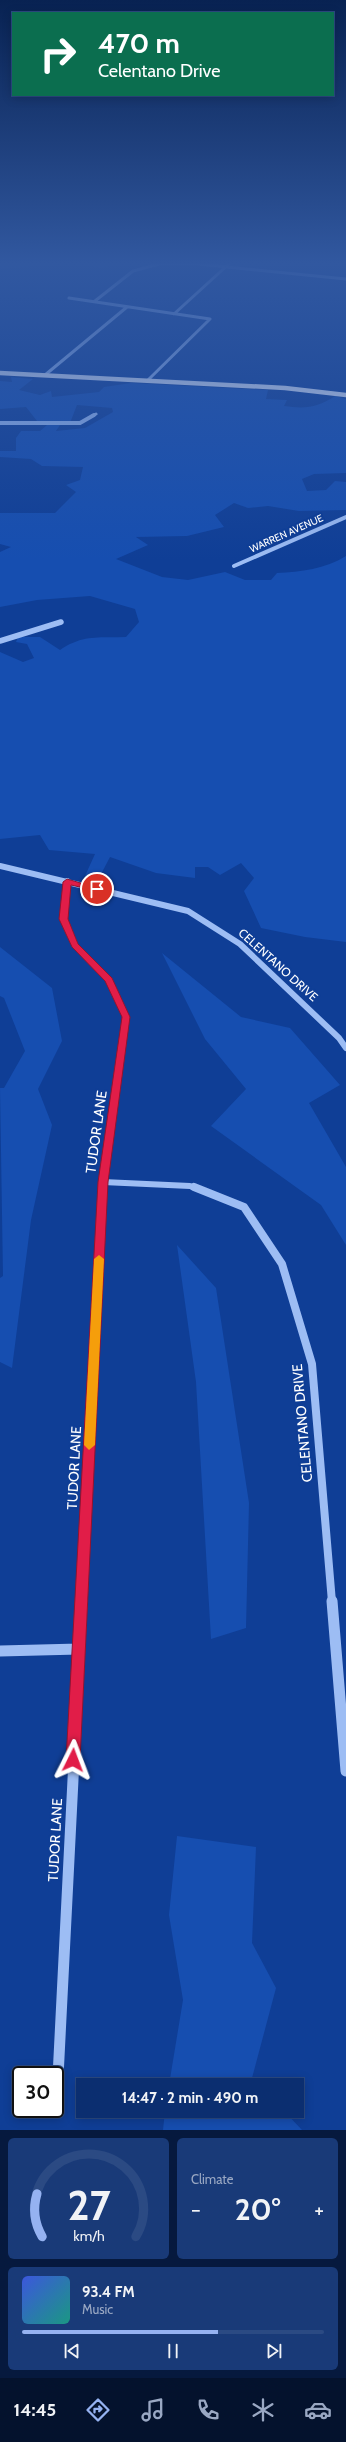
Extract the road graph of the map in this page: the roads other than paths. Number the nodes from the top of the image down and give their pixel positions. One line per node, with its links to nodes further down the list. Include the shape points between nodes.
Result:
1 (61, 361): 4 (street)
2 (166, 361): 5 (street)
3 (0, 373): 4 (main road)
4 (45, 375): 5 (main road)
5 (146, 380): 6 (main road, via 285,388)
6 (346, 395)
7 (96, 414): 8 (street, via 80,423)
8 (0, 423)
9 (346, 517): 10 (street, WARREN AVENUE)
10 (234, 566)
11 (61, 622): 12 (street)
12 (0, 641)
13 (0, 866): 14 (street, CELENTANO DRIVE)
14 (67, 882): 15 (street, CELENTANO DRIVE, via 188,911 240,944 339,1038); 16 (street, TUDOR LANE, via 64,919 75,945 109,980 126,1017)
15 (346, 1048)
16 (103, 1182): 17 (street, TUDOR LANE); 19 (street, CELENTANO DRIVE, via 190,1186 244,1207 282,1264 312,1364)
17 (79, 1648): 18 (street); 20 (street, TUDOR LANE)
18 (0, 1651)
19 (346, 1771)
20 (59, 2066)

